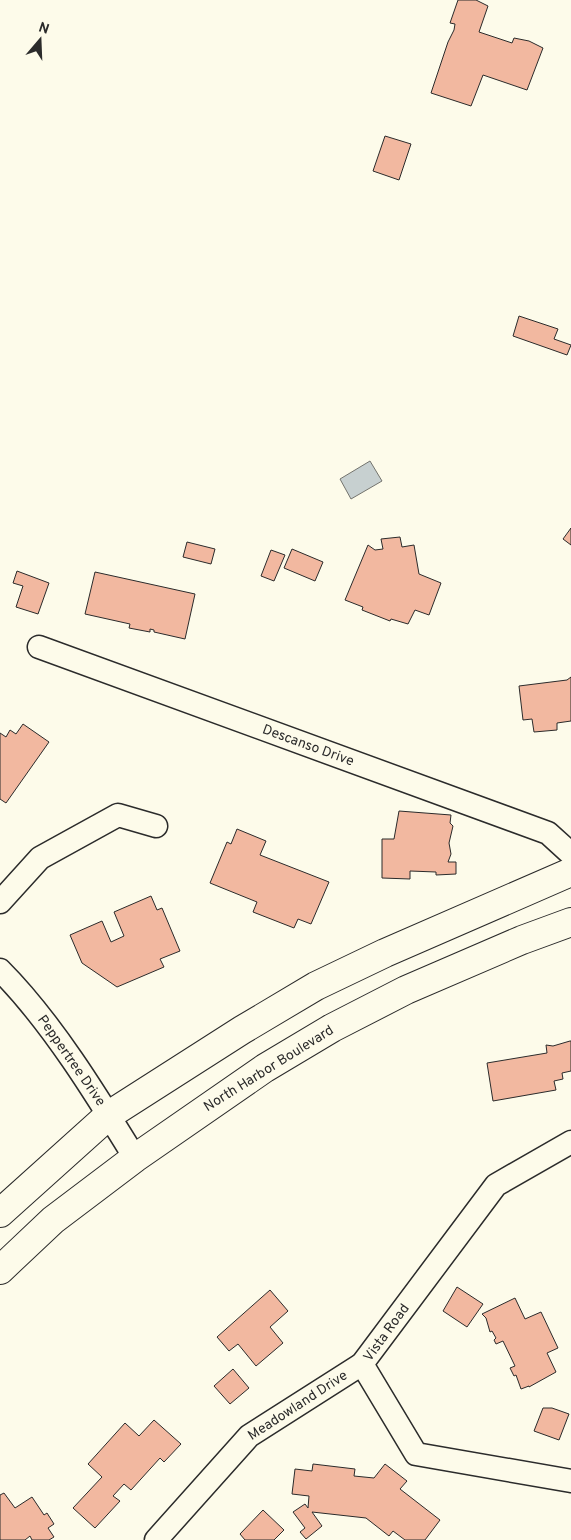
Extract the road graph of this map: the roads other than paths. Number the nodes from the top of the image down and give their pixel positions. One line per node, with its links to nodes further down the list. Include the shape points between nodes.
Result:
1 (39, 647): 3 (street, Descanso Drive, via 548,833)
2 (156, 826): 5 (street, via 118,815 40,858)
3 (571, 854)
4 (571, 872): 8 (main road, via 385,952 316,986)
5 (0, 902)
6 (571, 922): 10 (main road, North Harbor Boulevard, via 406,990 332,1028 265,1068)
7 (0, 970): 8 (street, Peppertree Drive, via 26,996)
8 (109, 1115): 10 (street, Peppertree Drive); 11 (main road)
9 (571, 1142): 13 (street, Vista Road, via 496,1185)
10 (135, 1158): 12 (main road, North Harbor Boulevard, via 53,1220)
11 (0, 1213)
12 (0, 1270)
13 (362, 1364): 14 (street, Vista Road, via 416,1454); 15 (street, Meadowland Drive, via 249,1436)
14 (571, 1480)
15 (156, 1540)

